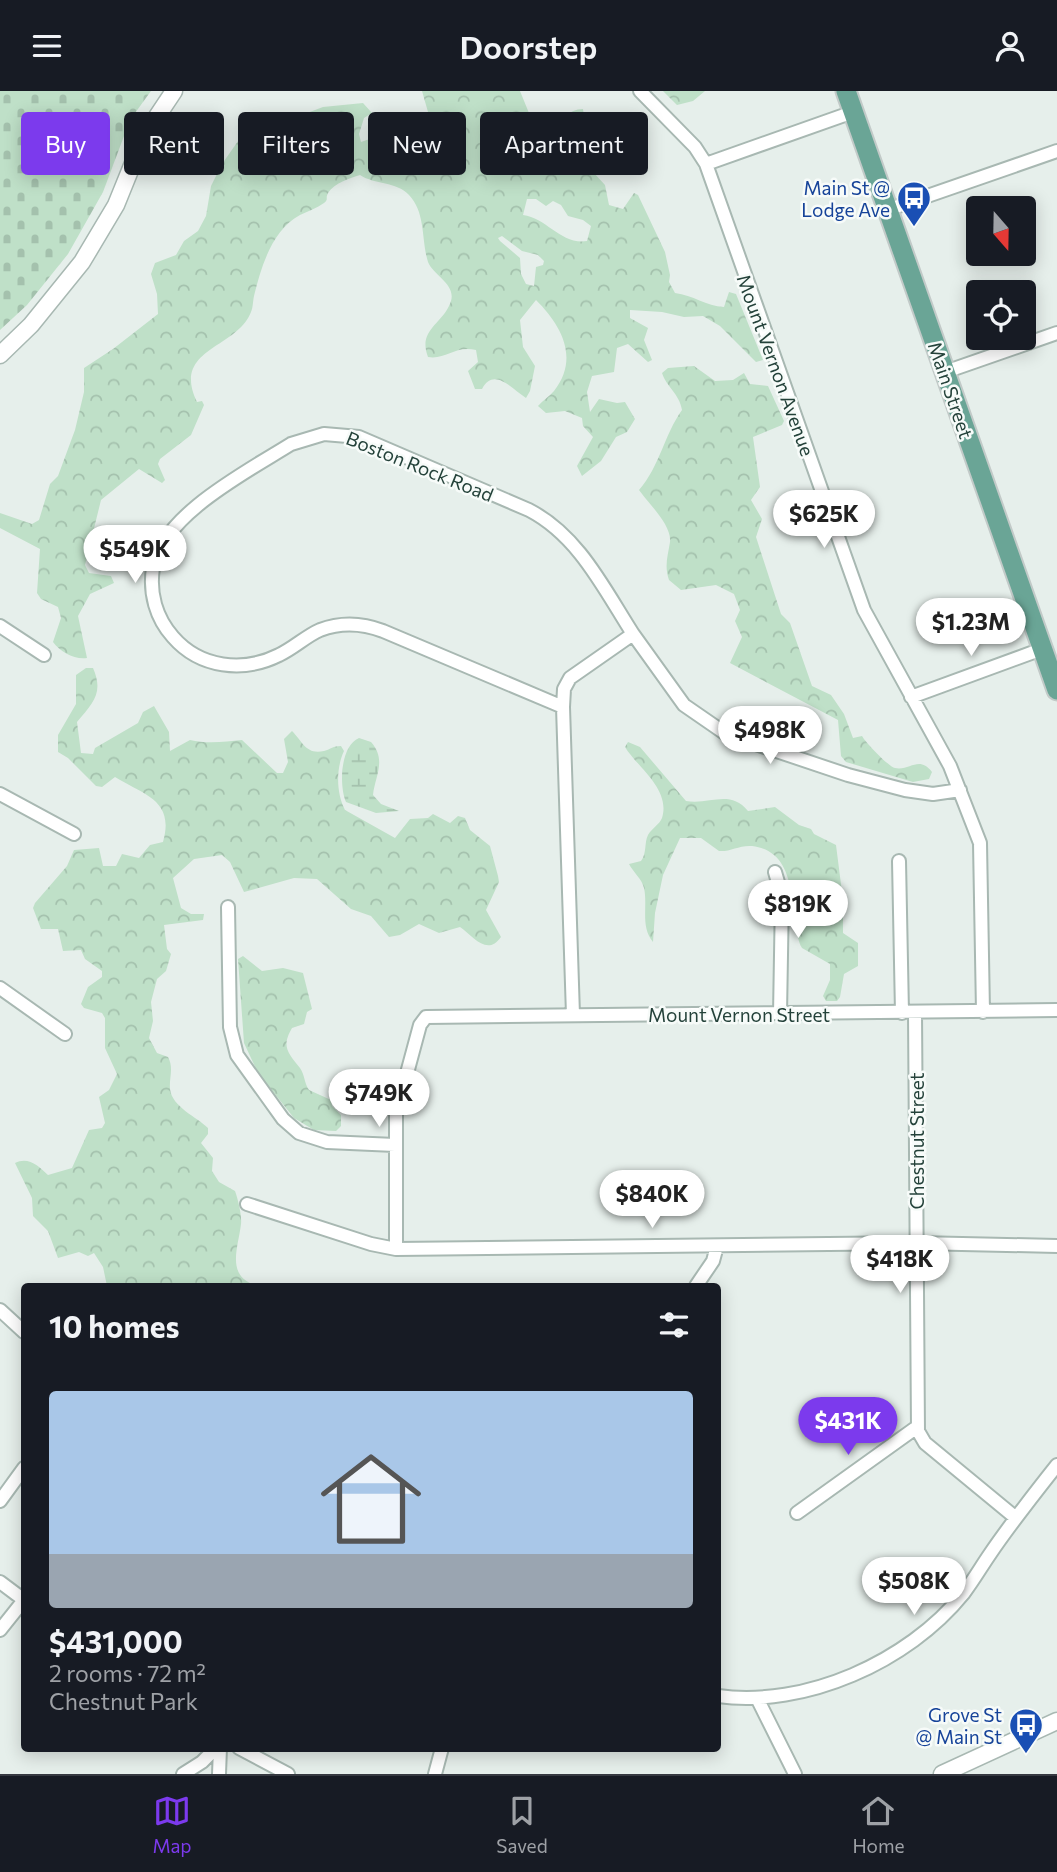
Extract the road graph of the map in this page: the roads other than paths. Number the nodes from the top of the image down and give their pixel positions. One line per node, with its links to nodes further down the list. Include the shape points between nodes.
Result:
1 (174, 91): 9 (street, via 144,136 116,205 88,253 48,306)
2 (640, 91): 6 (street, Mount Vernon Avenue)
3 (846, 91): 4 (main road, Main Street)
4 (853, 112): 6 (street); 7 (main road, Main Street)
5 (1057, 151): 7 (street)
6 (706, 164): 16 (street, Mount Vernon Avenue, via 864,610)
7 (887, 210): 10 (main road, Main Street)
8 (1057, 333): 10 (street)
9 (0, 355)
10 (945, 372): 13 (main road, Main Street)
11 (0, 626): 14 (street)
12 (633, 634): 17 (street, via 575,674 564,689); 17 (street, Boston Rock Road, via 576,547 550,522 350,435 324,434 291,444 186,514 156,555 152,585 158,615 183,647 210,662 261,663 321,630 360,625); 18 (street, Boston Rock Road, via 684,705 726,734 905,790 933,794)
13 (1042, 649): 15 (main road, Main Street); 16 (street)
14 (44, 655)
15 (1057, 690)
16 (911, 697): 18 (street, Mount Vernon Avenue)
17 (563, 707): 30 (street)
18 (960, 790): 26 (street, Mount Vernon Avenue, via 981,847)
19 (0, 794): 20 (street)
20 (74, 834)
21 (899, 861): 27 (street)
22 (775, 872): 29 (street, via 782,896)
23 (228, 907): 32 (street, via 230,1027 237,1055 299,1133 327,1142)
24 (0, 988): 31 (street)
25 (1057, 1010): 26 (street, Mount Vernon Street)
26 (984, 1012): 28 (street, Mount Vernon Street)
27 (902, 1013): 28 (street, Mount Vernon Street); 29 (street, Mount Vernon Street)
28 (915, 1013): 34 (street, Chestnut Street)
29 (780, 1014): 30 (street, Mount Vernon Street)
30 (573, 1015): 32 (street, Mount Vernon Street, via 422,1020 399,1099)
31 (65, 1034)
32 (395, 1145): 37 (street)
33 (247, 1204): 37 (street)
34 (917, 1243): 35 (street); 36 (street); 41 (street, Chestnut Street)
35 (717, 1246): 37 (street); 38 (street)
36 (1057, 1246)
37 (396, 1249)
38 (698, 1283)
39 (0, 1310): 40 (street)
40 (21, 1329)
41 (917, 1427): 45 (street); 46 (street, via 925,1443)
42 (1057, 1465): 46 (street)
43 (21, 1472): 44 (street)
44 (0, 1501)
45 (797, 1513)
46 (1016, 1518): 52 (street, via 964,1593 910,1642 837,1679)
47 (0, 1582): 48 (street)
48 (21, 1598)
49 (21, 1604): 50 (street)
50 (0, 1630)
51 (721, 1696): 52 (street)
52 (758, 1700): 64 (street)
53 (1057, 1721): 55 (street)
54 (1057, 1729): 55 (street)
55 (1000, 1747): 65 (street)
56 (213, 1752): 60 (street)
57 (218, 1752): 61 (street)
58 (247, 1752): 62 (street)
59 (441, 1752): 63 (street)
60 (183, 1774)
61 (219, 1774)
62 (288, 1774)
63 (435, 1774)
64 (795, 1774)
65 (942, 1774)

